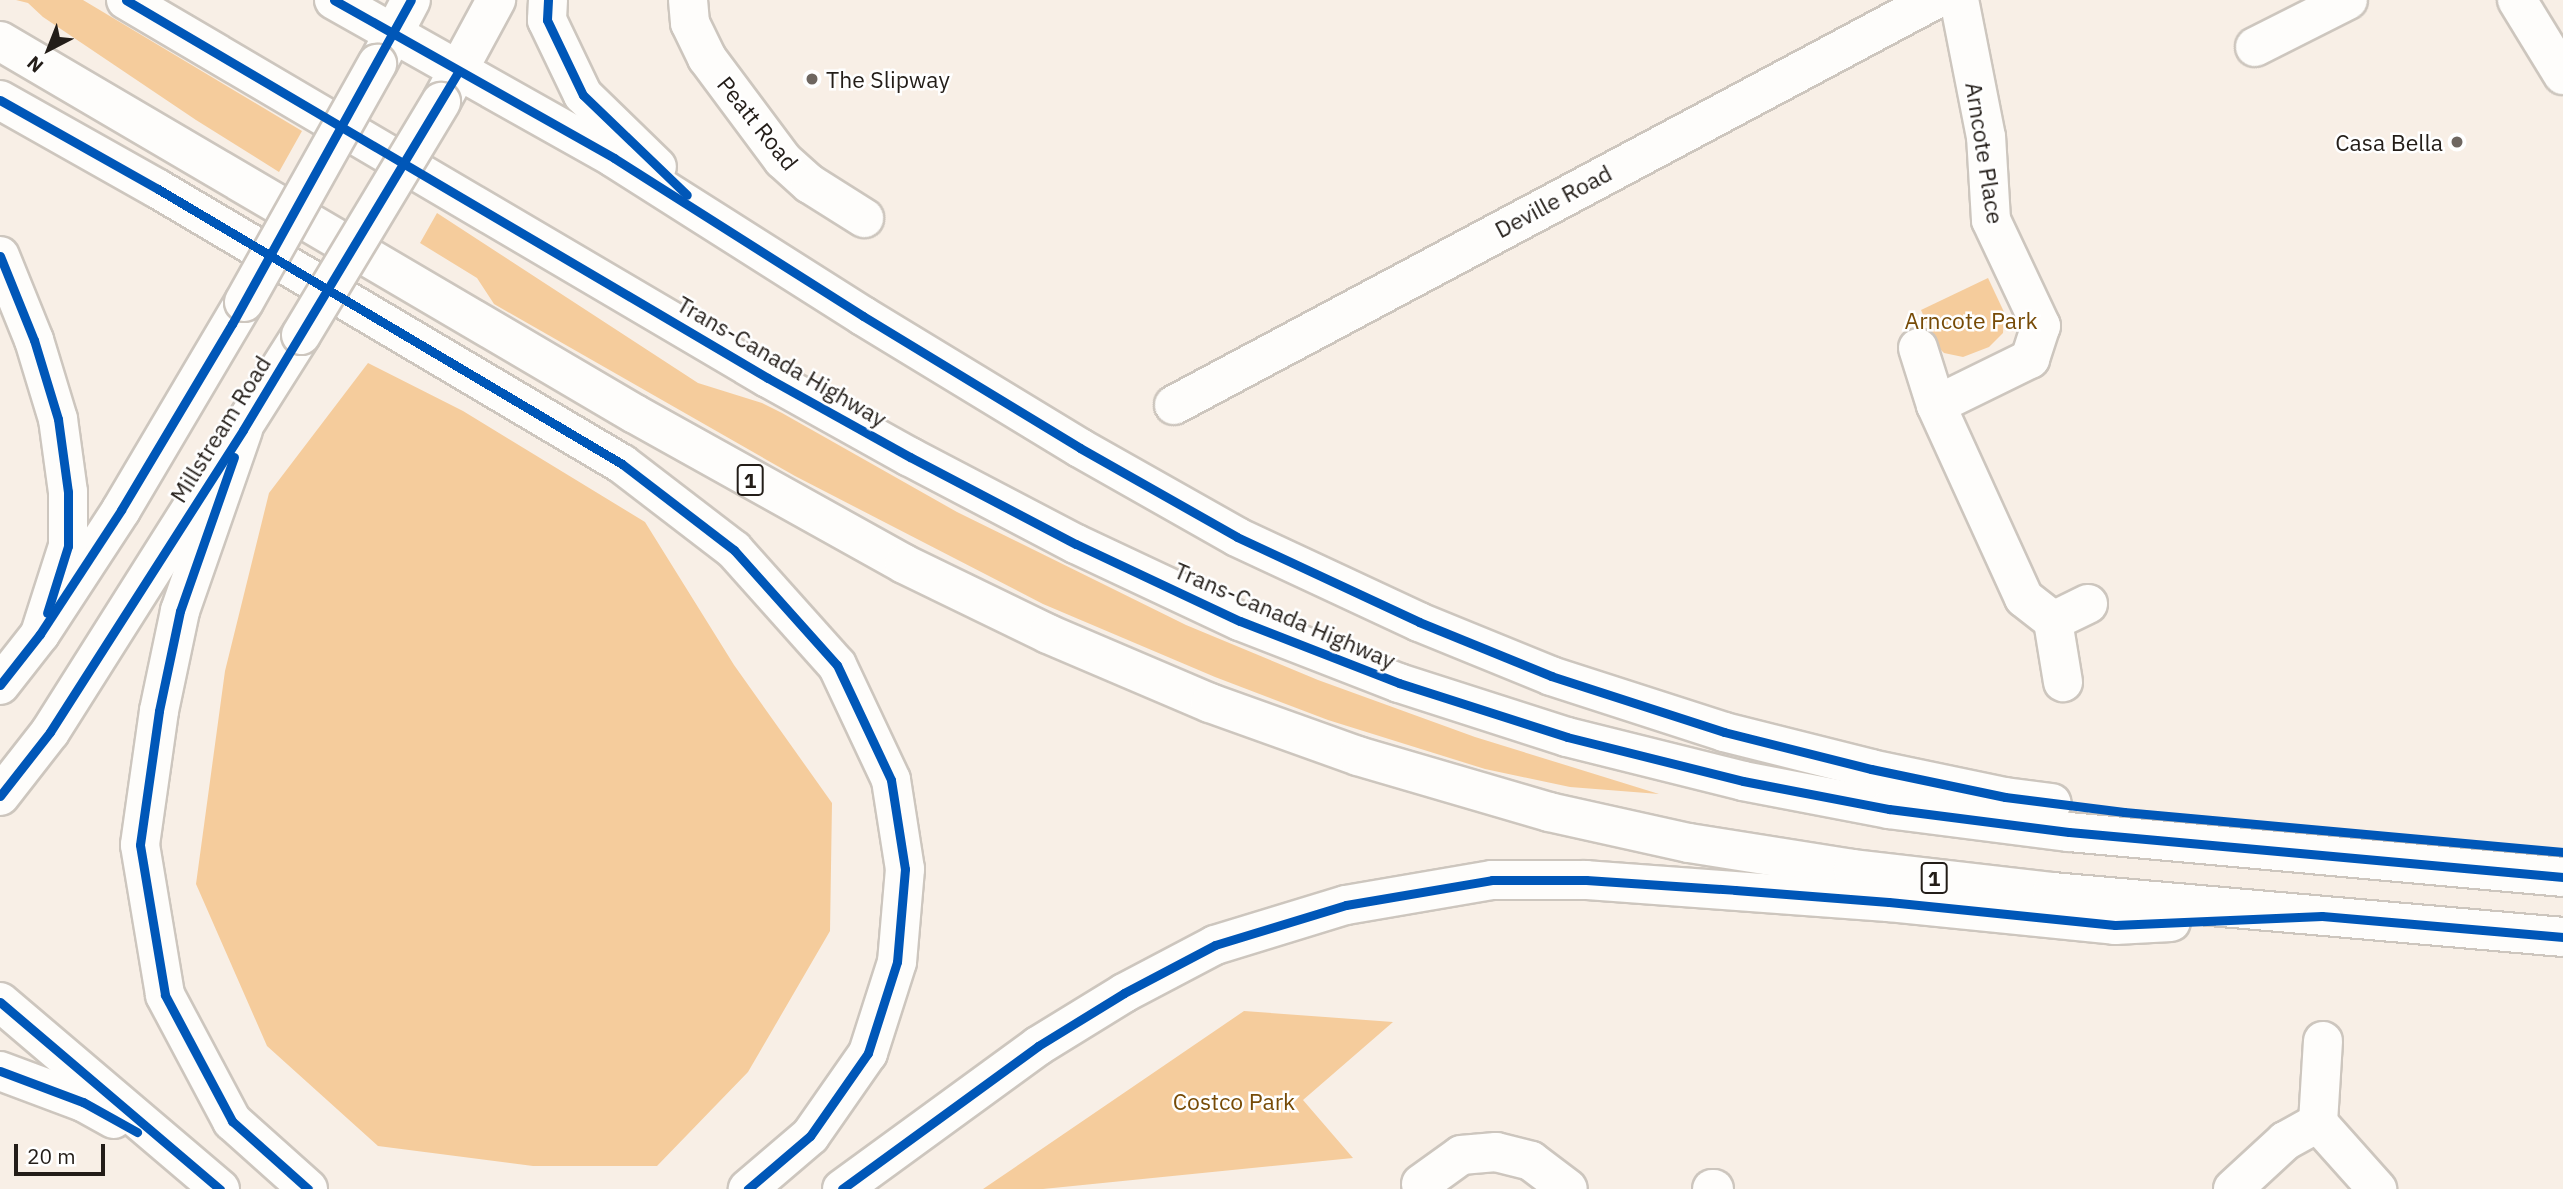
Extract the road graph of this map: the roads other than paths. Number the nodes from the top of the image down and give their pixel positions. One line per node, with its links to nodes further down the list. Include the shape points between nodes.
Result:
1 (126, 0): 32 (main road, Trans-Canada Highway, via 911,457 1076,544 1240,621 1399,683 1567,737 1742,781 1889,809 2069,832)
2 (334, 0): 14 (main road)
3 (411, 0): 14 (main road, Millstream Road)
4 (496, 0): 16 (main road, Millstream Road)
5 (548, 0): 19 (main road, via 547,20 583,95)
6 (688, 0): 18 (main road, Peatt Road, via 690,23 707,58 783,160 810,184)
7 (1934, 0): 22 (main road, Deville Road)
8 (1959, 0): 23 (main road, Arncote Place, via 1986,137 1991,220 2041,326 2030,359)
9 (2348, 0): 11 (main road)
10 (2517, 0): 15 (main road)
11 (2307, 9): 13 (main road)
12 (0, 41): 33 (main road, 1, via 766,489 904,564 1048,634 1210,704 1358,756 1536,808 1689,843 1853,869 2052,892)
13 (2255, 47)
14 (385, 49): 16 (main road); 27 (main road, Millstream Road, bridge, via 244,302 121,510)
15 (2560, 64)
16 (449, 87): 19 (main road, via 614,158); 24 (main road, Millstream Road, bridge)
17 (0, 100): 43 (main road, via 622,464 734,550 838,665 891,780 905,869 897,962 868,1053 810,1136)
18 (864, 218)
19 (722, 229): 31 (main road, via 1080,448 1237,537 1419,622 1551,676 1724,732 2005,797)
20 (0, 256): 27 (main road, via 34,340 58,419 68,492 68,546)
21 (1918, 348): 23 (main road)
22 (1174, 405)
23 (1936, 405): 26 (main road, via 2024,598)
24 (243, 430): 30 (main road, Millstream Road, via 50,732); 42 (main road, via 180,611 161,701 140,845 165,995 232,1121)
25 (2088, 604): 26 (main road)
26 (2053, 621): 28 (main road)
27 (40, 634): 29 (main road, Millstream Road)
28 (2063, 682)
29 (0, 685)
30 (0, 796)
31 (2563, 852)
32 (2563, 877)
33 (2322, 916): 34 (main road, 1); 44 (main road, via 2115,925 1889,902 1586,880 1492,880 1346,905 1215,945 1124,993 1038,1046)
34 (2563, 937)
35 (0, 1002): 39 (main road)
36 (2323, 1041): 38 (main road)
37 (0, 1071): 39 (main road, via 83,1101)
38 (2318, 1124): 46 (main road, via 2285,1141); 47 (main road)
39 (169, 1149): 41 (main road)
40 (1421, 1184): 45 (main road, via 1461,1155 1496,1152 1531,1161)
41 (220, 1189)
42 (308, 1189)
43 (748, 1189)
44 (842, 1189)
45 (1568, 1189)
46 (2233, 1189)
47 (2377, 1189)

